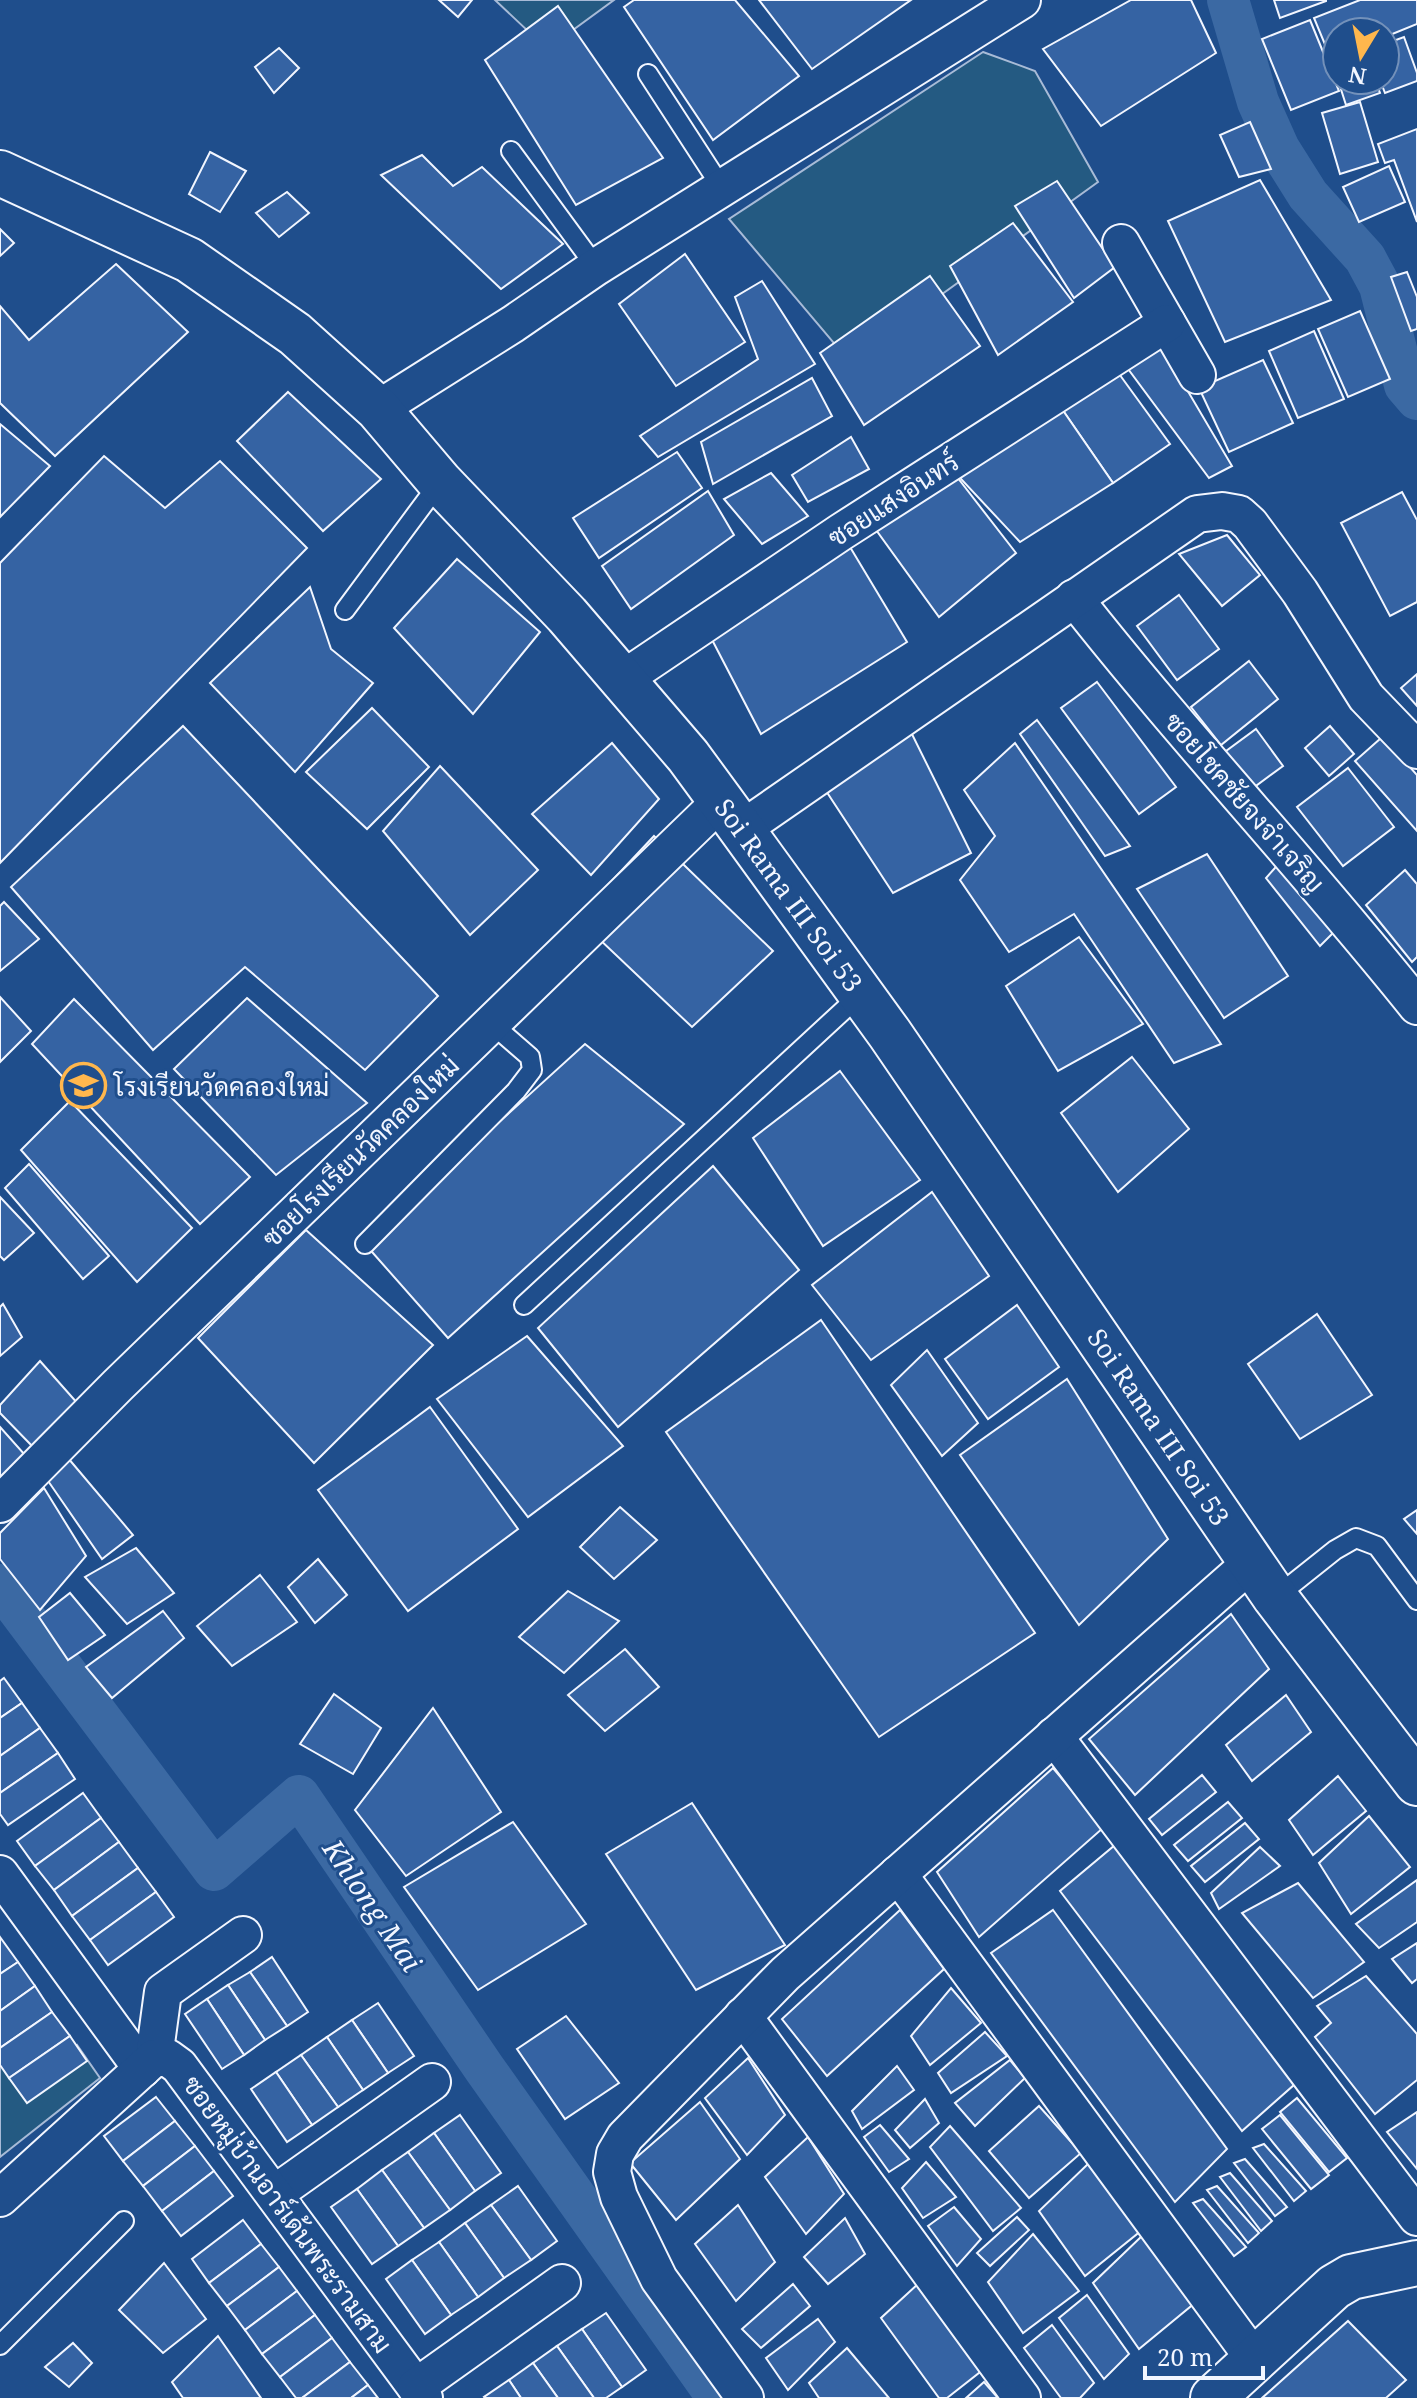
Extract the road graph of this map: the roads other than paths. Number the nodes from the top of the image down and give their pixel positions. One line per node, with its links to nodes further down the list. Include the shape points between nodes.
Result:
1 (1022, 0): 5 (street)
2 (648, 74): 5 (lane)
3 (511, 151): 7 (lane)
4 (0, 173): 10 (street, Soi Rama III Soi 53, via 189,260 295,334)
5 (722, 188): 7 (street)
6 (1121, 243): 8 (street)
7 (596, 267): 10 (street)
8 (1167, 323): 9 (street); 14 (street, ซอยแสงอินทร์)
9 (1197, 375)
10 (378, 409): 11 (street, Soi Rama III Soi 53)
11 (440, 482): 13 (lane); 14 (street, Soi Rama III Soi 53)
12 (1074, 598): 15 (street, via 1197,514 1239,514 1300,592 1366,697); 16 (street); 18 (street, ซอยโชคชัยจงจำเจริญ)
13 (345, 610)
14 (623, 679): 16 (street, Soi Rama III Soi 53)
15 (1417, 750)
16 (732, 815): 17 (street, Soi Rama III Soi 53); 19 (street, ซอยโรงเรียนวัดคลองใหม่)
17 (861, 994): 21 (lane); 23 (street, Soi Rama III Soi 53)
18 (1417, 1006)
19 (492, 1024): 20 (lane, via 530,1057 532,1070); 22 (street, ซอยโรงเรียนวัดคลองใหม่)
20 (365, 1244)
21 (524, 1305)
22 (0, 1504)
23 (1263, 1580): 24 (lane, via 1356,1538 1377,1546); 25 (street); 26 (street, Soi Rama III Soi 53)
24 (1417, 1600)
25 (1054, 1736): 28 (street); 35 (street)
26 (1417, 1783)
27 (0, 1874): 31 (street)
28 (898, 1874): 30 (street); 40 (street)
29 (243, 1935): 31 (street, via 163,1992)
30 (743, 2016): 42 (street, via 625,2137 612,2172 659,2279); 43 (street)
31 (148, 2064): 33 (street, ซอยหมู่บ้านอาร์เด้นพระรามสาม, via 168,2058 179,2066); 34 (street)
32 (432, 2082): 33 (street)
33 (274, 2194): 41 (street, ซอยหมู่บ้านอาร์เด้นพระรามสาม)
34 (0, 2198)
35 (1417, 2217)
36 (124, 2221): 39 (lane)
37 (1417, 2263): 40 (street, via 1351,2277 1334,2287)
38 (562, 2283): 41 (street)
39 (0, 2345)
40 (1255, 2360): 44 (street)
41 (420, 2393)
42 (745, 2398)
43 (1022, 2398)
44 (1213, 2398)

